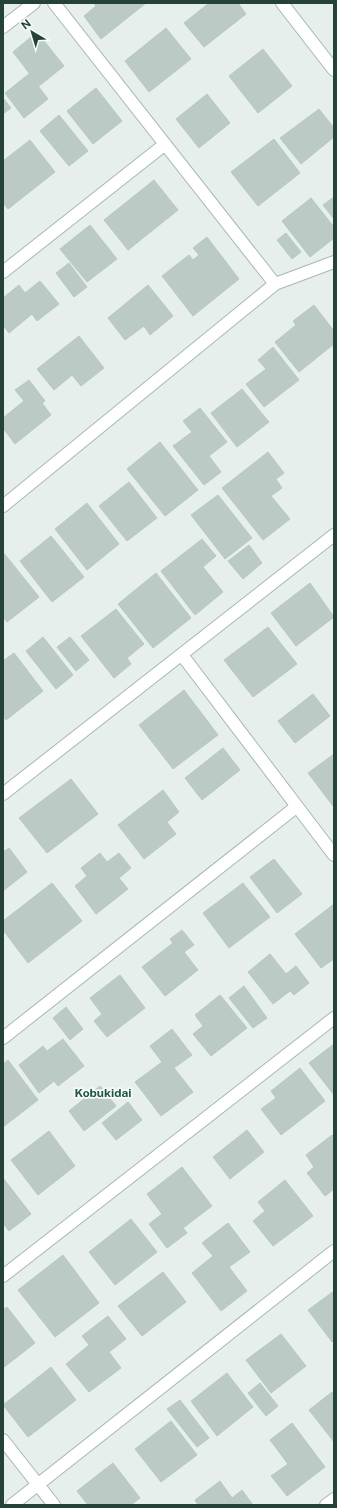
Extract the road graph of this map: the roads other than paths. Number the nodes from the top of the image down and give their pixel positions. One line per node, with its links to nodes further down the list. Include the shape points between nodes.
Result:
1 (34, 3): 4 (street)
2 (54, 3): 6 (street)
3 (282, 3): 5 (street)
4 (3, 27)
5 (334, 70)
6 (164, 145): 8 (street); 9 (street)
7 (334, 262): 9 (street)
8 (3, 272)
9 (275, 284): 10 (street)
10 (3, 506)
11 (332, 542): 12 (street)
12 (182, 655): 13 (street); 14 (street)
13 (3, 794)
14 (296, 807): 15 (street); 17 (street)
15 (334, 855)
16 (334, 1018): 19 (street)
17 (3, 1038)
18 (334, 1251): 21 (street)
19 (3, 1276)
20 (3, 1440): 21 (street)
21 (38, 1485): 23 (street); 24 (street)
22 (334, 1499): 25 (street)
23 (12, 1505)
24 (54, 1505)
25 (326, 1505)

